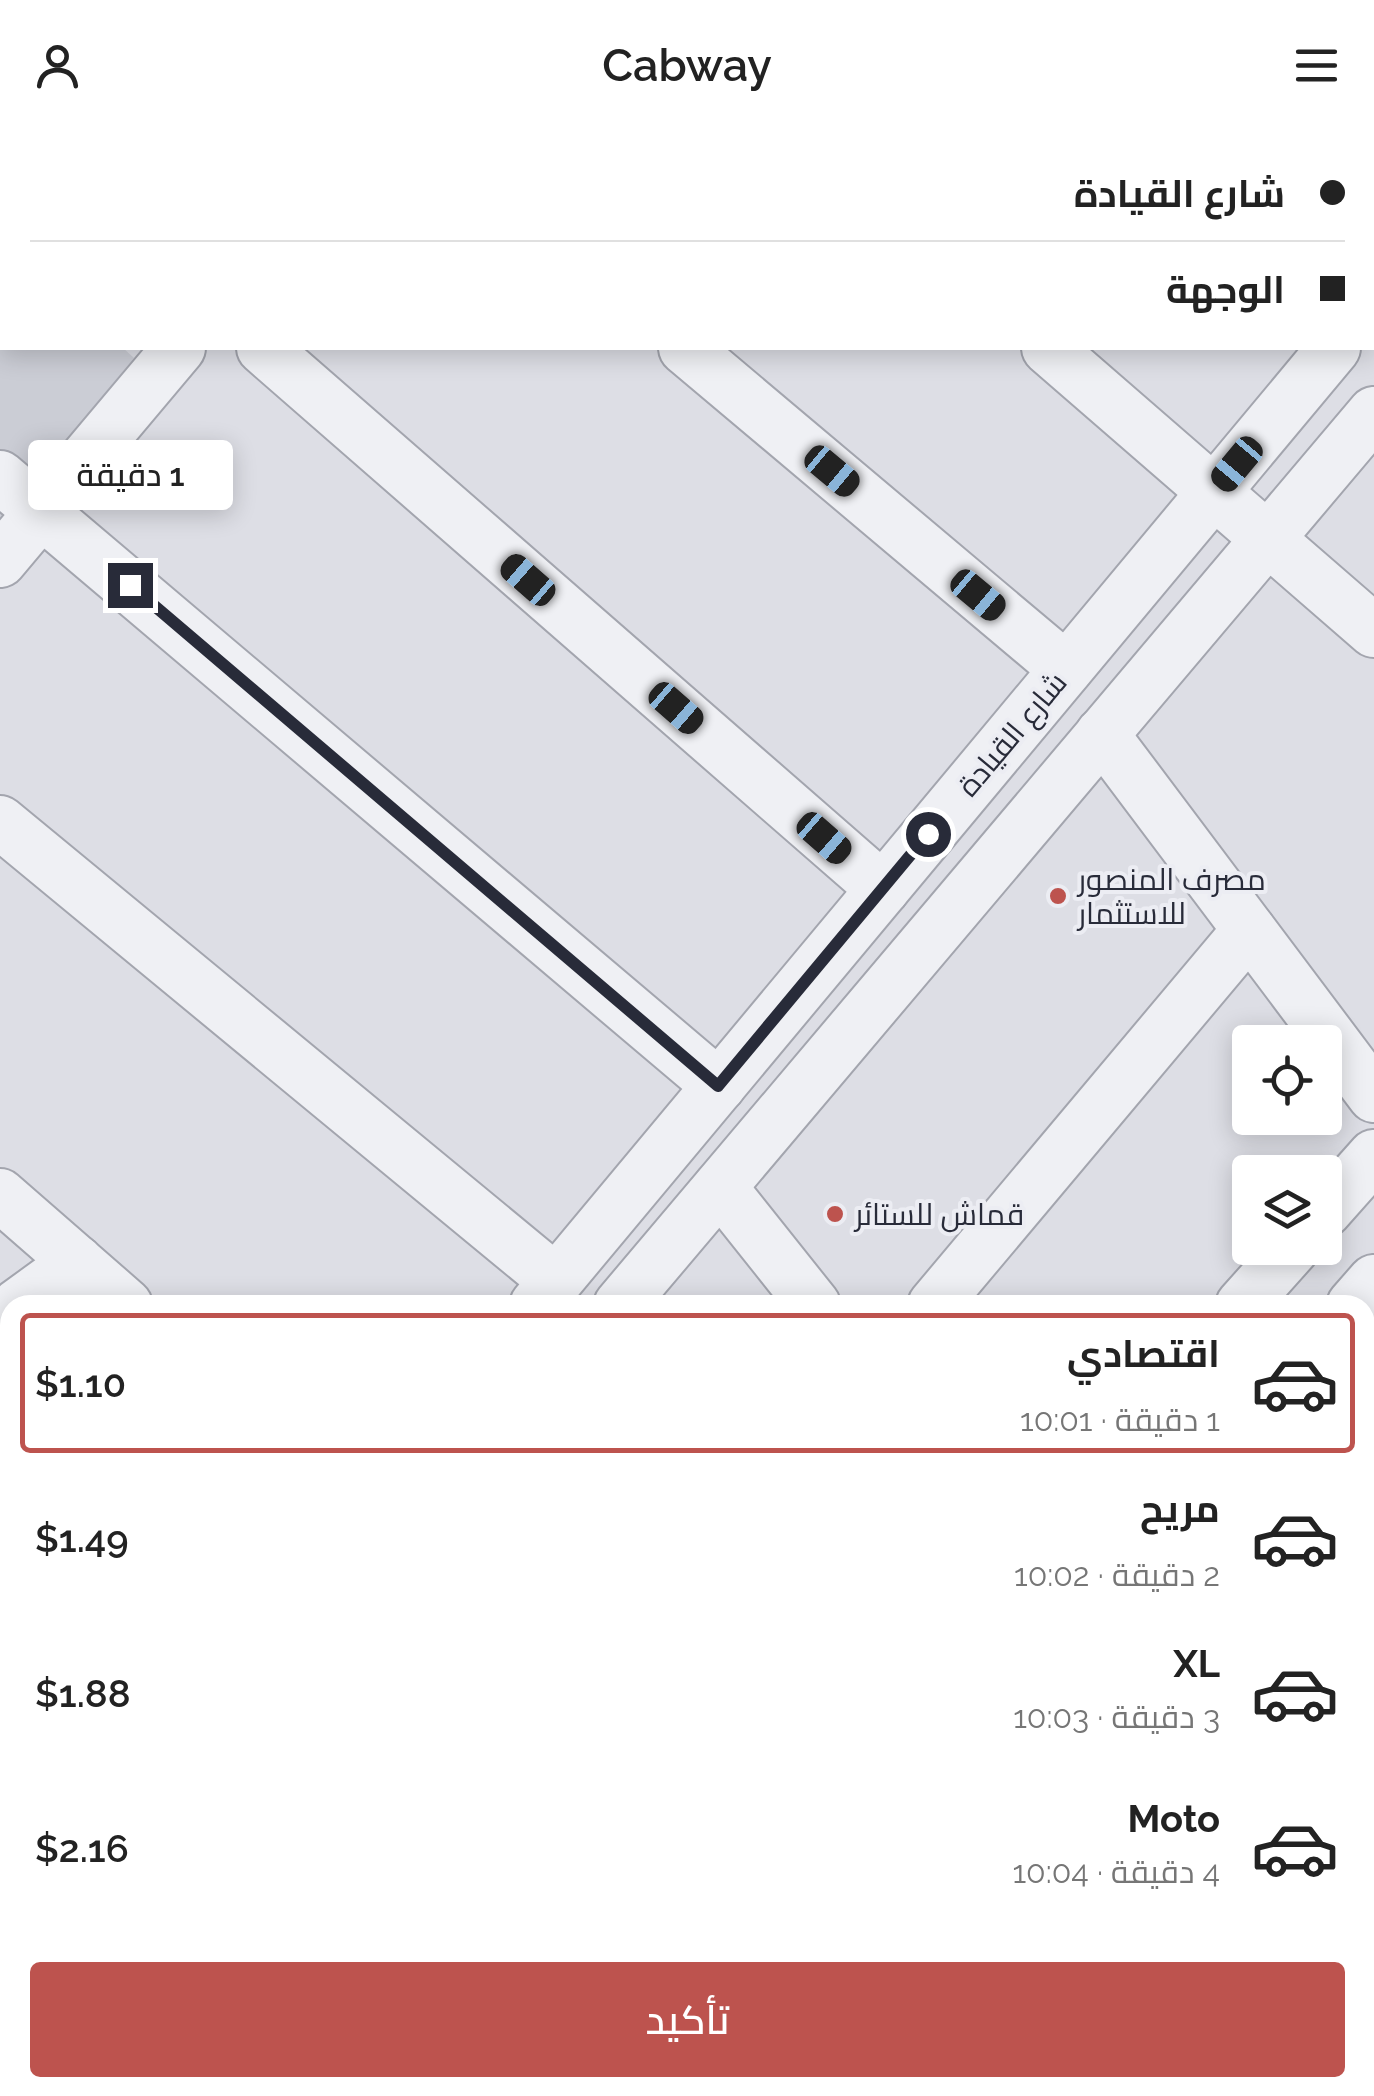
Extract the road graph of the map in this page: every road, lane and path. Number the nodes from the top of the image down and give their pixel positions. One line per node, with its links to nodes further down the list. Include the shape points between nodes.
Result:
1 (264, 350): 16 (street)
2 (687, 350): 13 (street)
3 (1050, 350): 8 (street)
4 (1332, 350): 8 (street, شارع القيادة)
5 (167, 352): 9 (street)
6 (1374, 413): 10 (street)
7 (0, 477): 9 (street)
8 (1212, 493): 10 (street); 13 (street, شارع القيادة)
9 (41, 510): 11 (street); 18 (street)
10 (1267, 540): 12 (street); 14 (street)
11 (0, 561)
12 (1374, 630)
13 (1066, 669): 16 (street, شارع القيادة)
14 (1102, 734): 17 (street); 21 (street)
15 (0, 822): 26 (street)
16 (883, 889): 18 (street, شارع القيادة)
17 (1249, 930): 19 (street); 31 (street)
18 (718, 1086): 26 (street, شارع القيادة)
19 (1374, 1096)
20 (1374, 1156): 22 (street)
21 (720, 1187): 29 (street); 30 (street)
22 (1342, 1192)
23 (0, 1195): 24 (street)
24 (77, 1262): 27 (street); 28 (street)
25 (1278, 1265): 32 (street)
26 (546, 1293)
27 (21, 1295)
28 (115, 1295)
29 (628, 1295)
30 (806, 1295)
31 (942, 1295)
32 (1251, 1295)

